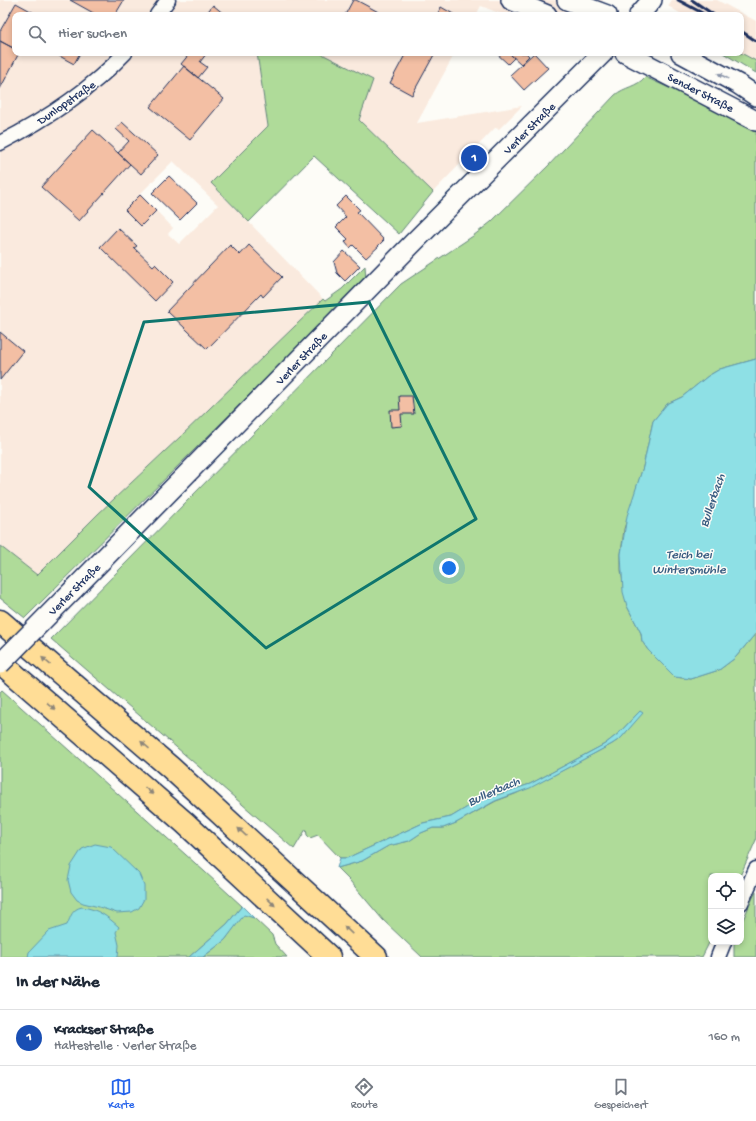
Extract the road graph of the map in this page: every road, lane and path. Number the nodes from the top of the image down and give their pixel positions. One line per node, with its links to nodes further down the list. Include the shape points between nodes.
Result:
1 (168, 0): 5 (street)
2 (512, 0): 6 (main road)
3 (567, 0): 7 (main road)
4 (652, 0): 8 (main road)
5 (159, 12)
6 (540, 12)
7 (599, 12)
8 (642, 12)
9 (122, 56): 15 (street, Dunlopstraße, via 72,101)
10 (600, 56): 17 (main road, Verler Straße, bridge)
11 (631, 56): 14 (main road, Sender Straße)
12 (687, 56): 13 (main road, Sender Straße, one-way to 12)
13 (756, 96)
14 (756, 121)
15 (0, 143)
16 (0, 621): 22 (highway, one-way to 16, via 171,768)
17 (0, 663): 21 (highway, one-way to 21, via 185,824)
18 (756, 869): 19 (street)
19 (744, 897)
20 (723, 945): 23 (street)
21 (329, 957)
22 (376, 957)
23 (718, 957)

